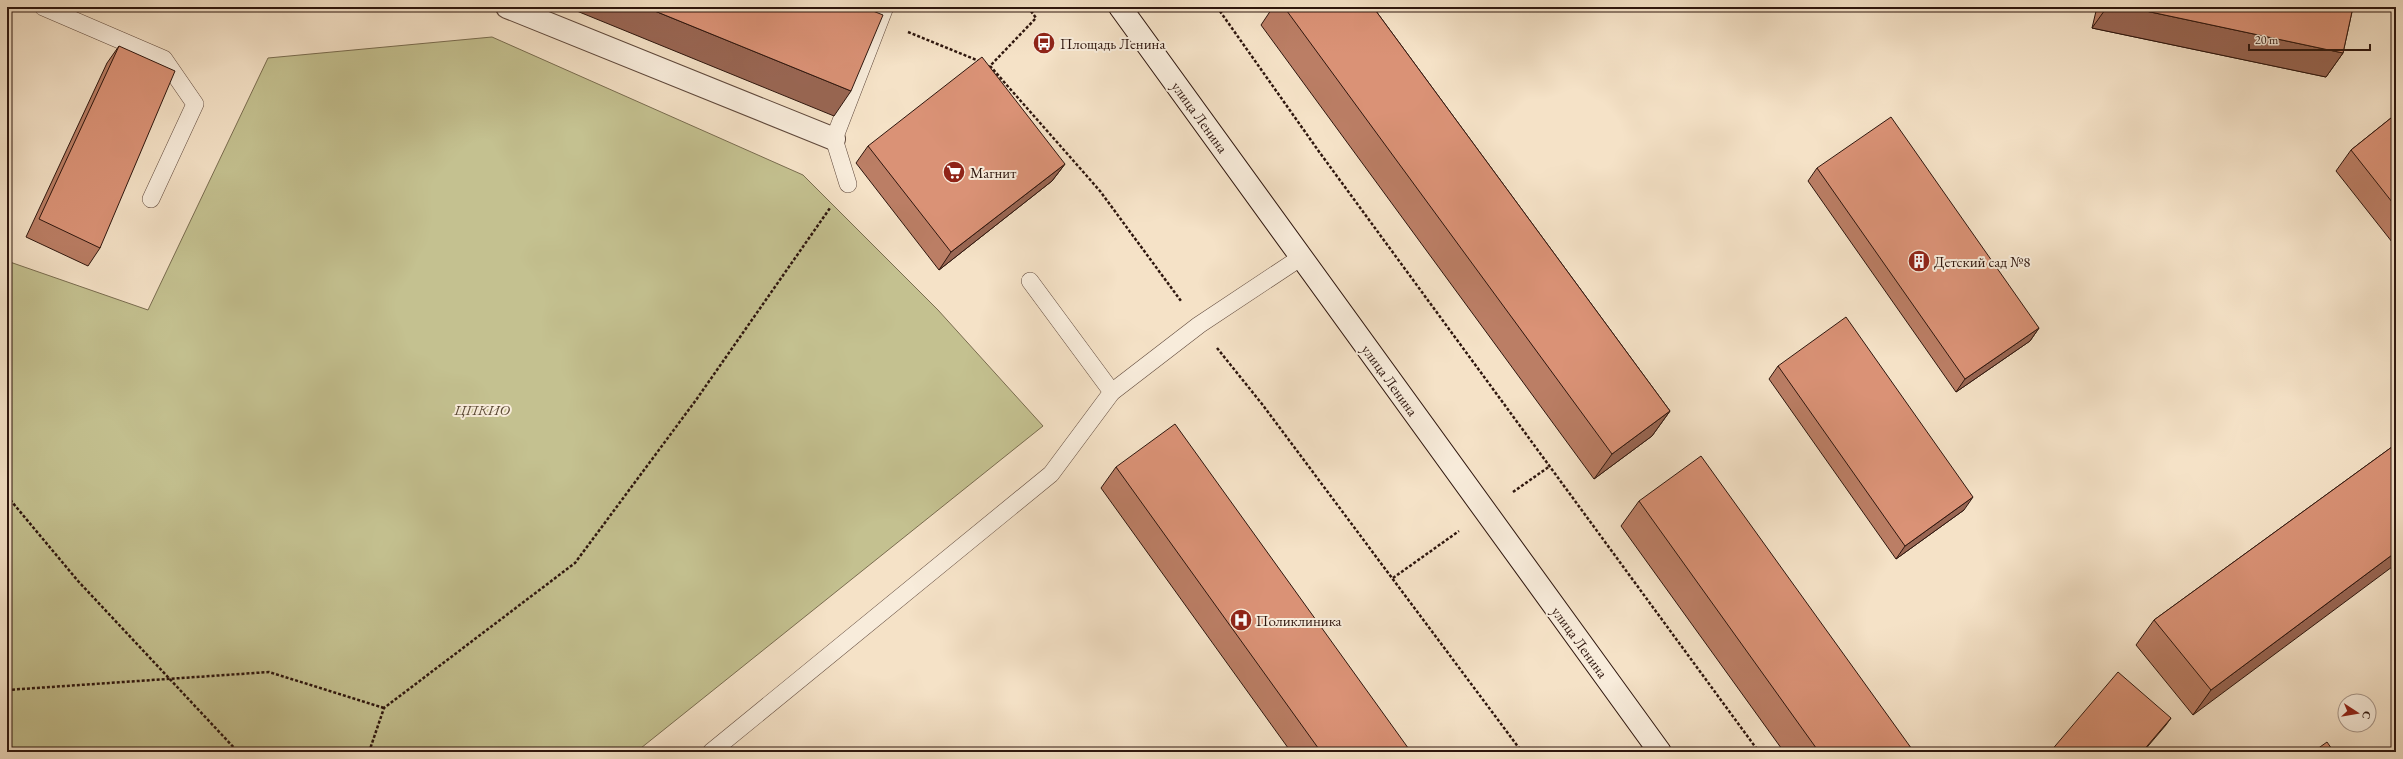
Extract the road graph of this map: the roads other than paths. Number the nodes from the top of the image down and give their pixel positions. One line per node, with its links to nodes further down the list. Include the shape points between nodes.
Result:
1 (43, 7): 7 (lane, via 164,59 195,104)
2 (507, 7): 5 (street)
3 (1120, 7): 8 (street, улица Ленина)
4 (882, 14): 5 (lane)
5 (834, 139): 6 (lane)
6 (848, 184)
7 (151, 199)
8 (1300, 258): 10 (lane, via 1199,325); 12 (street, улица Ленина)
9 (1030, 281): 10 (lane)
10 (1112, 392): 11 (lane, via 1051,474)
11 (711, 752)
12 (1660, 752)

